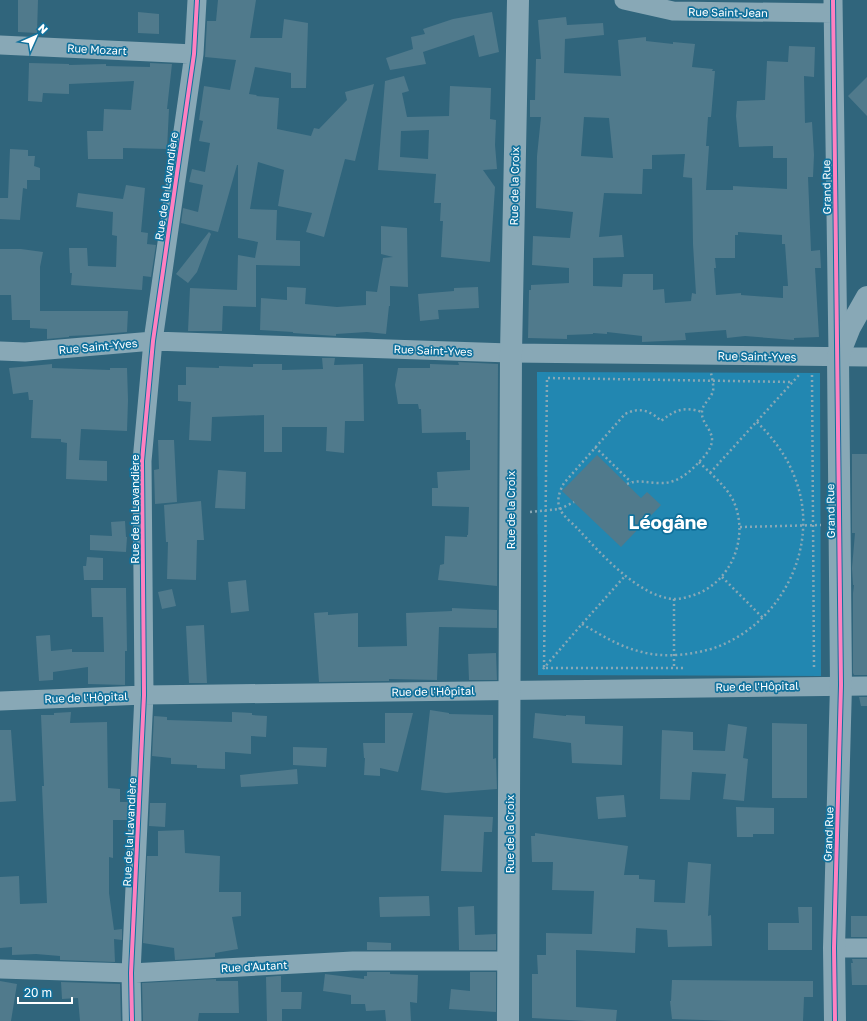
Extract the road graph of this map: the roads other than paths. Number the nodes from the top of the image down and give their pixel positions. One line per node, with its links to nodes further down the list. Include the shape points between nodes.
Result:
1 (197, 0): 6 (street, Rue de la Lavandière)
2 (518, 0): 10 (street, Rue de la Croix)
3 (624, 0): 4 (street, Rue Saint-Jean, via 673,11)
4 (833, 6): 11 (street, Grand Rue)
5 (0, 45): 6 (street, Rue Mozart)
6 (194, 54): 8 (street, Rue de la Lavandière)
7 (867, 297): 11 (street, via 850,327)
8 (153, 341): 9 (street, Rue Saint-Yves, via 25,352); 10 (street, Rue Saint-Yves); 16 (street, Rue de la Lavandière, via 142,461)
9 (0, 351)
10 (510, 353): 11 (street, Rue Saint-Yves, via 813,360); 15 (street, Rue de la Croix, via 510,513)
11 (838, 357): 12 (street, Rue Saint-Yves); 13 (street, Grand Rue)
12 (867, 357)
13 (841, 685): 14 (street, Rue de l'Hôpital); 15 (street, Rue de l'Hôpital); 18 (street, Grand Rue)
14 (867, 686)
15 (515, 691): 16 (street, Rue de l'Hôpital); 20 (street, Rue de la Croix)
16 (144, 695): 17 (street, Rue de l'Hôpital); 22 (street, Rue de la Lavandière)
17 (0, 700)
18 (834, 948): 19 (street); 25 (street, Grand Rue)
19 (867, 948)
20 (509, 960): 22 (street, Rue d'Autant, via 353,961); 24 (street, Rue de la Croix)
21 (0, 968): 22 (street, Rue d'Autant)
22 (131, 973): 23 (street, Rue de la Lavandière)
23 (132, 1021)
24 (508, 1021)
25 (835, 1021)

